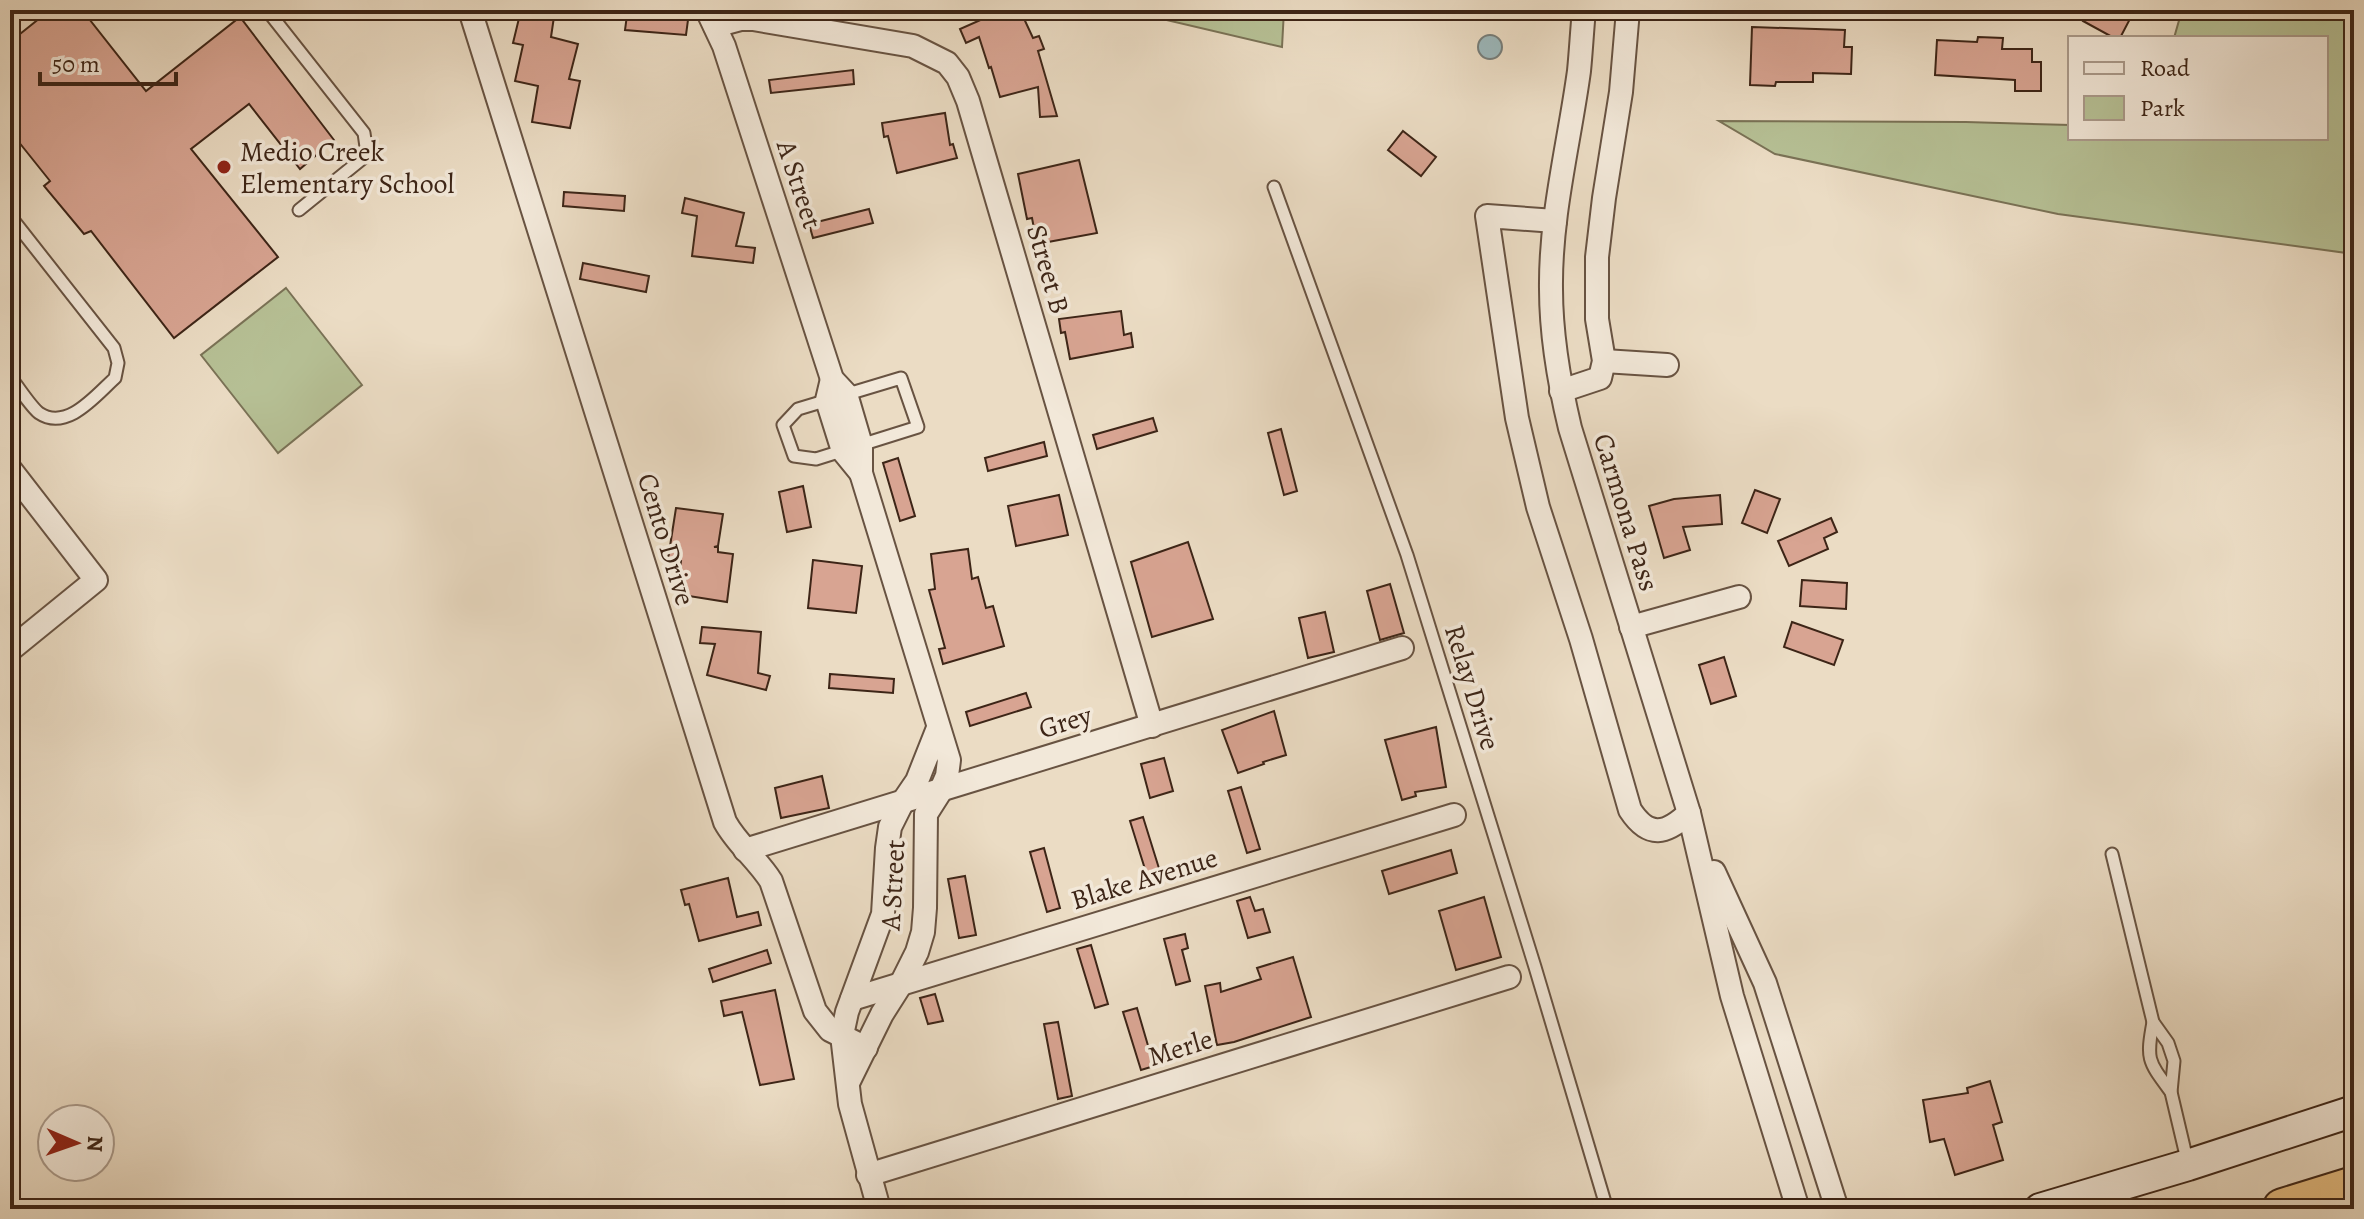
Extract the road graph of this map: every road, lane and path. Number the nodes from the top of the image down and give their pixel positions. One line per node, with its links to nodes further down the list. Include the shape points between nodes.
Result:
1 (15, 10): 6 (lane)
2 (267, 10): 9 (lane, via 364,133 362,159)
3 (470, 10): 29 (street, Cento Drive, via 725,822)
4 (1584, 10): 11 (street, Carmona Pass)
5 (1628, 10): 12 (street, via 1597,257 1597,319)
6 (10, 14)
7 (711, 18): 15 (street, A Street); 23 (street, Street B, via 753,19 913,46 947,63 958,77)
8 (1274, 187): 46 (lane, Relay Drive, via 1407,555)
9 (299, 210)
10 (10, 216): 14 (lane, via 114,348 118,363 115,378 73,414 58,419 39,412)
11 (1555, 221): 16 (street, Carmona Pass, via 1551,287); 27 (street, via 1487,216 1517,418 1538,507 1630,810 1639,824 1657,831)
12 (1604, 361): 13 (street); 16 (street, via 1600,378)
13 (1667, 365)
14 (10, 377)
15 (835, 391): 17 (street, A Street); 17 (lane, via 798,409 783,425 794,456 816,459); 17 (lane, via 901,378 918,427)
16 (1561, 391): 20 (street, Carmona Pass)
17 (852, 448): 24 (street, A Street)
18 (10, 469): 22 (street, via 96,580)
19 (1739, 597): 20 (street)
20 (1631, 627): 27 (street, Carmona Pass)
21 (1402, 648): 23 (street, Grey)
22 (10, 650)
23 (1152, 726): 25 (street, Grey)
24 (938, 728): 25 (street, A Street, via 949,760); 26 (street, A Street, via 917,781)
25 (940, 792): 26 (street, Grey); 32 (street, A Street, via 926,814 923,932)
26 (902, 803): 29 (street, Grey); 33 (street, A Street, via 890,827 883,914)
27 (1689, 813): 37 (street, Carmona Pass, via 1765,983); 39 (street, Carmona Pass, via 1732,996)
28 (1454, 815): 32 (street, Blake Avenue)
29 (745, 850): 35 (street, Cento Drive, via 771,881 815,1011 830,1030)
30 (2112, 854): 34 (lane)
31 (1509, 977): 43 (street, Merle)
32 (901, 984): 33 (street, Blake Avenue); 36 (street, A Street)
33 (852, 999): 35 (street, A Street)
34 (2153, 1022): 40 (lane, via 2174,1061); 40 (lane, via 2148,1050 2153,1068)
35 (842, 1035): 36 (street, Cento Drive); 38 (street, A Street)
36 (866, 1048): 38 (street, A Street)
37 (1795, 1077): 39 (street); 48 (street, Carmona Pass)
38 (848, 1083): 43 (street, A Street)
39 (1762, 1087): 47 (street, Carmona Pass)
40 (2171, 1092): 42 (lane)
41 (2354, 1111): 42 (main road)
42 (2188, 1165): 49 (main road)
43 (868, 1175): 45 (street, A Street)
44 (2354, 1187): 50 (highway)
45 (879, 1209)
46 (1607, 1209)
47 (1798, 1209)
48 (1837, 1209)
49 (2040, 1209)
50 (2283, 1209)

